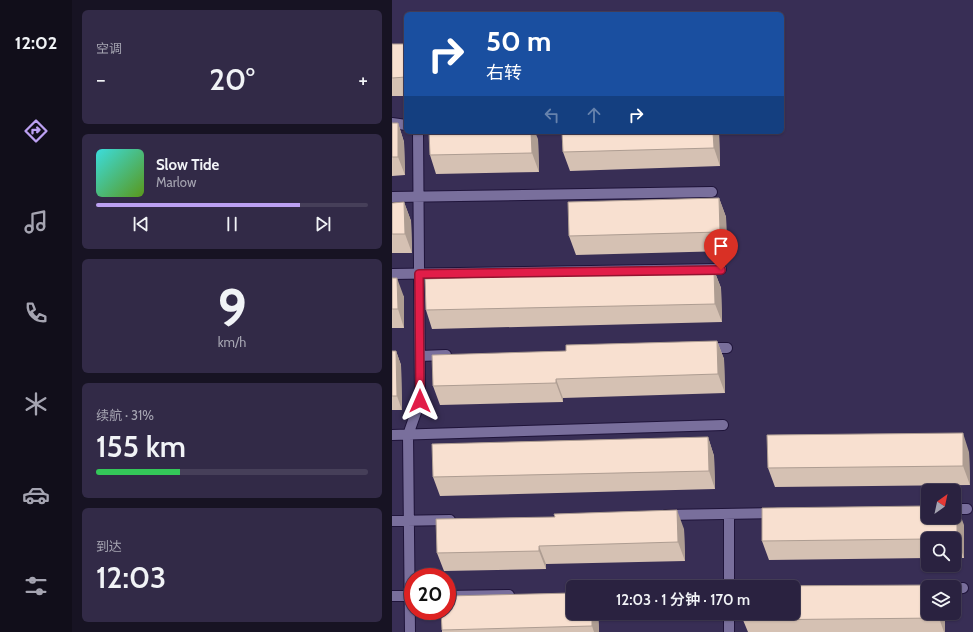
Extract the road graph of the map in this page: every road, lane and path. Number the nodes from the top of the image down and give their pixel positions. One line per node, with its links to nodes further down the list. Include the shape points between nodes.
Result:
1 (392, 123): 2 (lane)
2 (404, 125)
3 (418, 134): 6 (lane)
4 (712, 192): 6 (lane)
5 (392, 197): 6 (lane)
6 (418, 197): 9 (lane)
7 (721, 270): 9 (lane)
8 (392, 274): 9 (lane)
9 (419, 274): 13 (lane)
10 (695, 348): 11 (lane)
11 (727, 348)
12 (459, 355): 13 (lane)
13 (420, 356): 16 (lane, via 420,401)
14 (723, 425): 16 (lane)
15 (392, 435): 16 (lane)
16 (408, 435): 23 (lane)
17 (961, 509): 18 (lane)
18 (967, 509)
19 (784, 513): 20 (lane)
20 (729, 514): 21 (lane); 26 (lane)
21 (657, 515)
22 (457, 519): 23 (lane)
23 (409, 520): 24 (lane); 25 (lane)
24 (392, 521)
25 (410, 568)
26 (729, 580)
27 (518, 595): 30 (lane)
28 (392, 596): 29 (lane)
29 (404, 596)
30 (456, 596)
31 (410, 620): 33 (lane)
32 (729, 620): 34 (lane)
33 (410, 632)
34 (729, 632)

